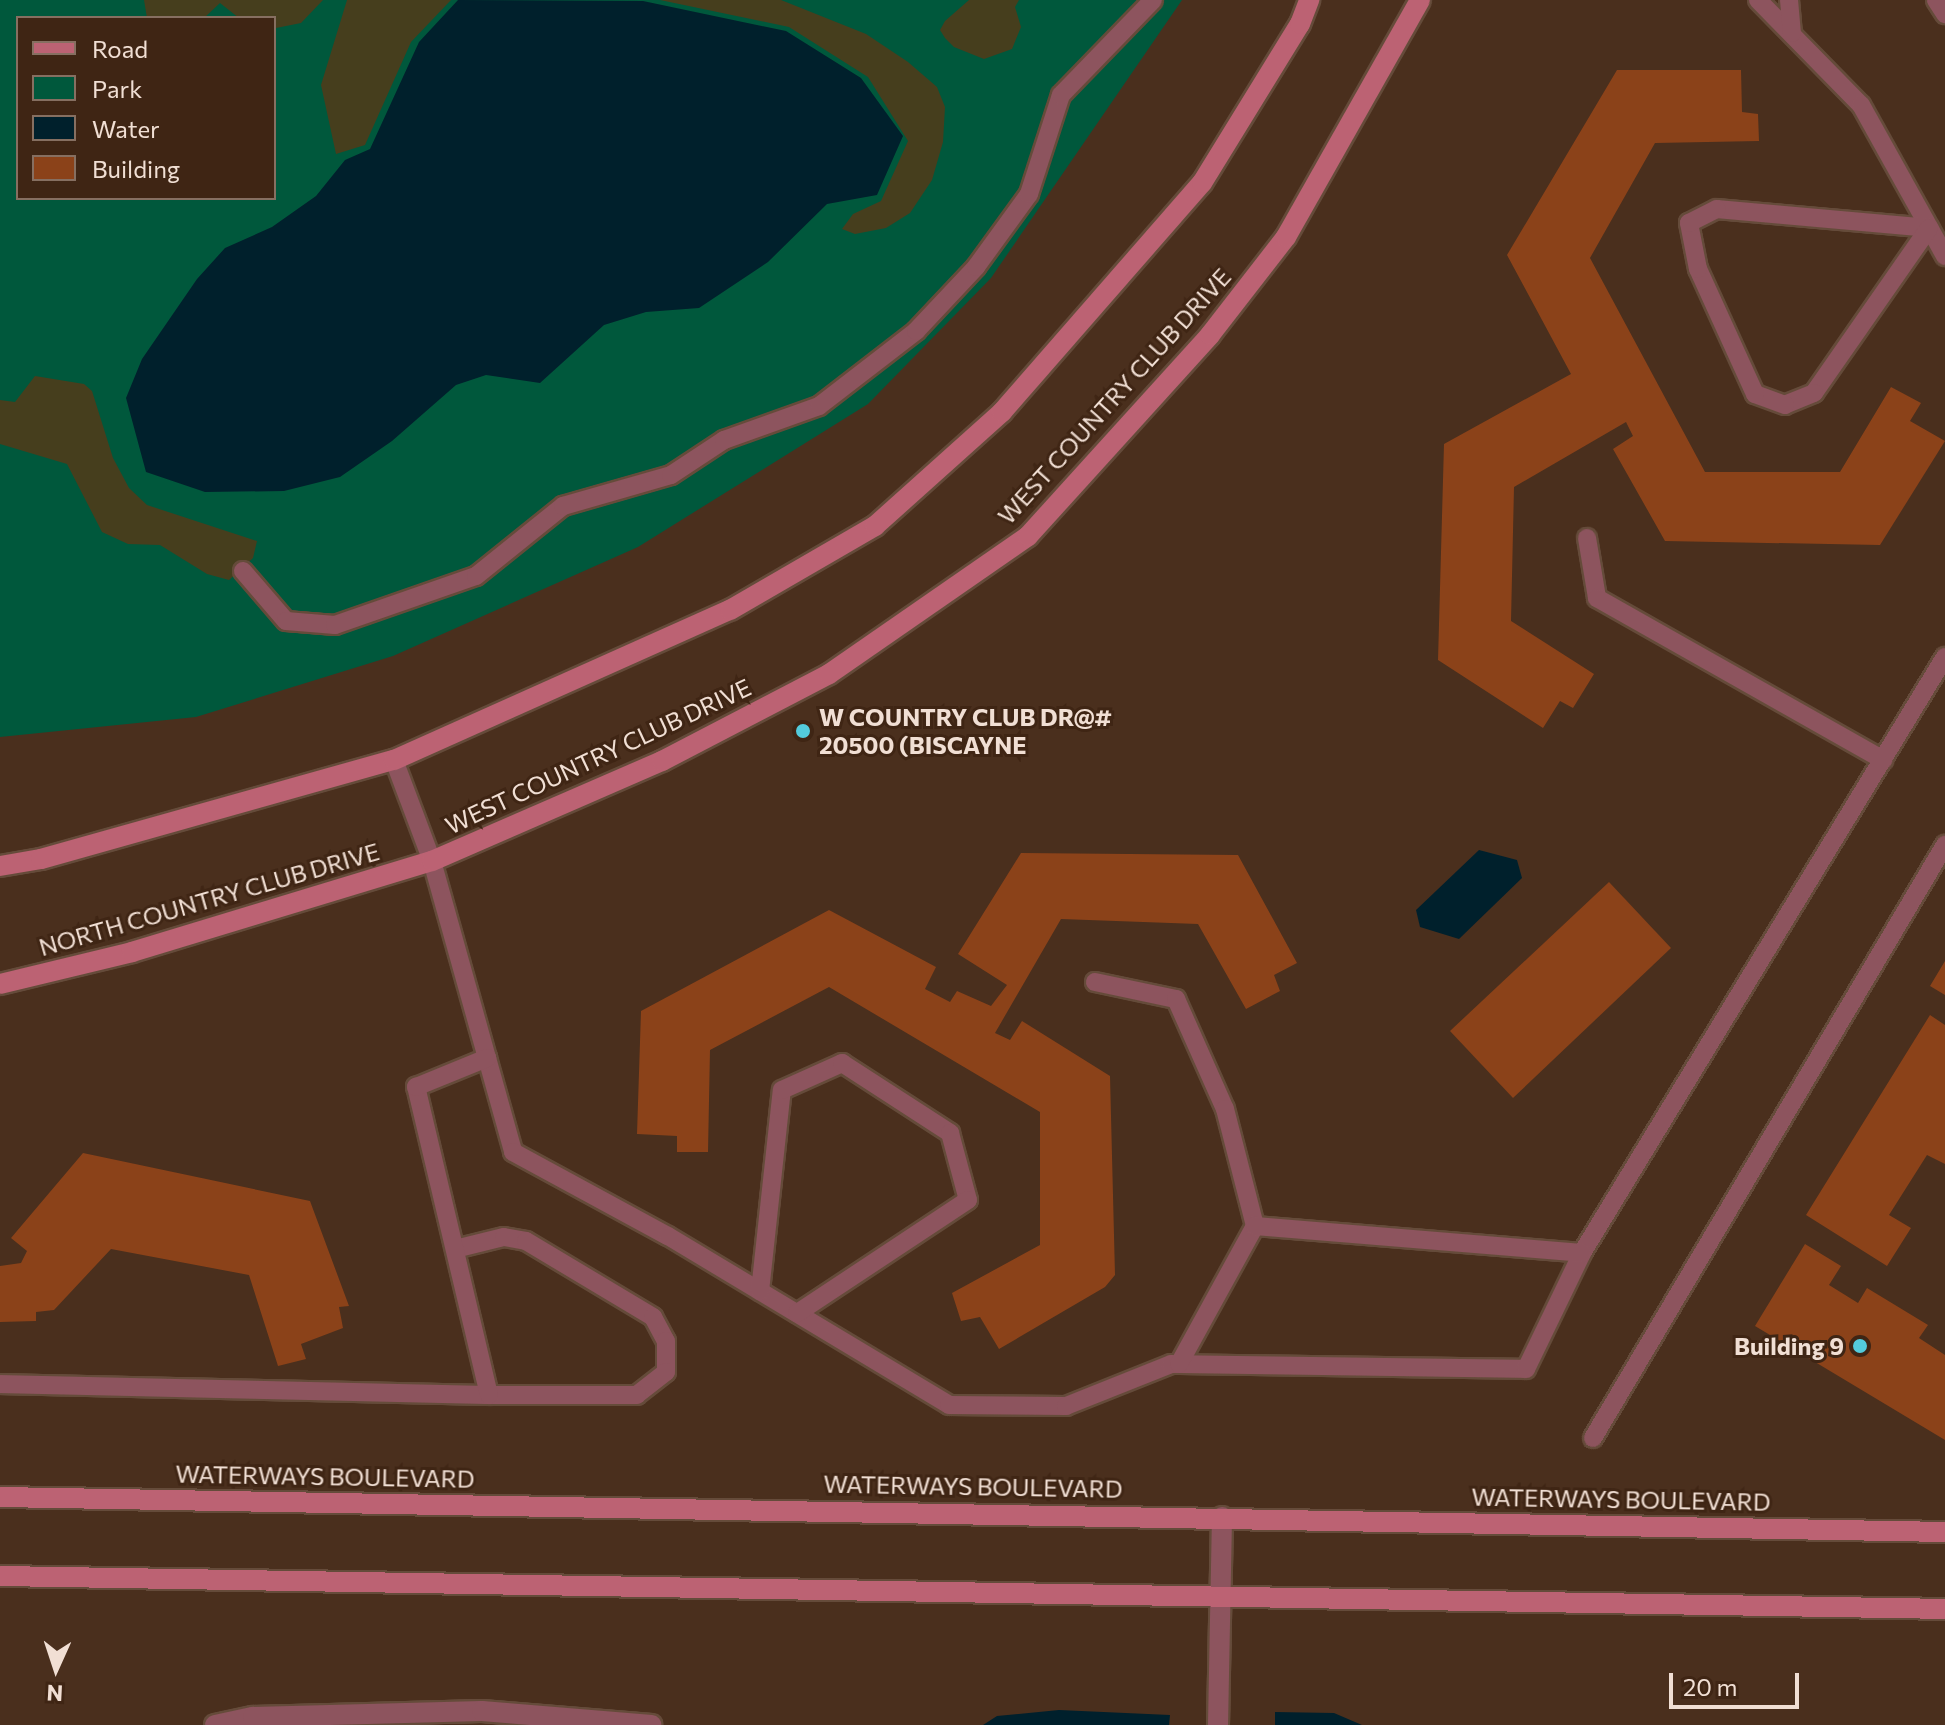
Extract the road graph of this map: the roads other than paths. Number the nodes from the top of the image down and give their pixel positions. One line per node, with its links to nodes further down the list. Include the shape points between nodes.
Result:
1 (1153, 0): 12 (lane, via 1061,95 1029,194 976,267 916,331 819,406 724,440 671,475 563,506 476,576 335,625 286,621)
2 (1309, 0): 14 (street, via 1300,24 1202,183 1002,412 875,526 730,610)
3 (1420, 0): 17 (street, WEST COUNTRY CLUB DRIVE, via 1286,237 1210,335 1028,536 829,674 662,761)
4 (1758, 0): 8 (lane)
5 (1789, 0): 8 (lane)
6 (1936, 0): 7 (lane)
7 (1945, 14)
8 (1792, 33): 9 (lane, via 1861,105)
9 (1929, 228): 9 (lane, via 1717,209 1689,223 1698,269 1755,394 1785,405 1814,393); 10 (lane)
10 (1945, 256)
11 (1587, 538): 15 (lane, via 1597,598)
12 (243, 571)
13 (1945, 657): 15 (lane)
14 (394, 760): 17 (lane); 18 (street)
15 (1883, 760): 24 (lane)
16 (1945, 845): 30 (lane)
17 (432, 861): 20 (street, NORTH COUNTRY CLUB DRIVE, via 132,952); 21 (lane)
18 (0, 866)
19 (1095, 982): 22 (lane, via 1176,999 1225,1109)
20 (0, 984)
21 (487, 1058): 23 (lane, via 416,1087); 25 (lane, via 513,1152)
22 (1255, 1226): 24 (lane); 27 (lane)
23 (455, 1249): 29 (lane); 29 (lane, via 504,1237 526,1241 653,1317 666,1341 666,1372 637,1395)
24 (1582, 1253): 27 (lane, via 1526,1369)
25 (760, 1291): 26 (lane); 26 (lane, via 782,1090 842,1063 950,1133 968,1200)
26 (797, 1313): 27 (lane, via 949,1405 1066,1406)
27 (1179, 1364)
28 (0, 1384): 29 (lane)
29 (489, 1395)
30 (1593, 1438)
31 (0, 1497): 32 (street, WATERWAYS BOULEVARD)
32 (1222, 1517): 33 (street, WATERWAYS BOULEVARD); 35 (street)
33 (1945, 1532)
34 (0, 1576): 35 (street)
35 (1221, 1598): 36 (street); 39 (street)
36 (1945, 1609)
37 (215, 1725): 38 (street, via 253,1717 482,1711)
38 (651, 1725)
39 (1218, 1725)

